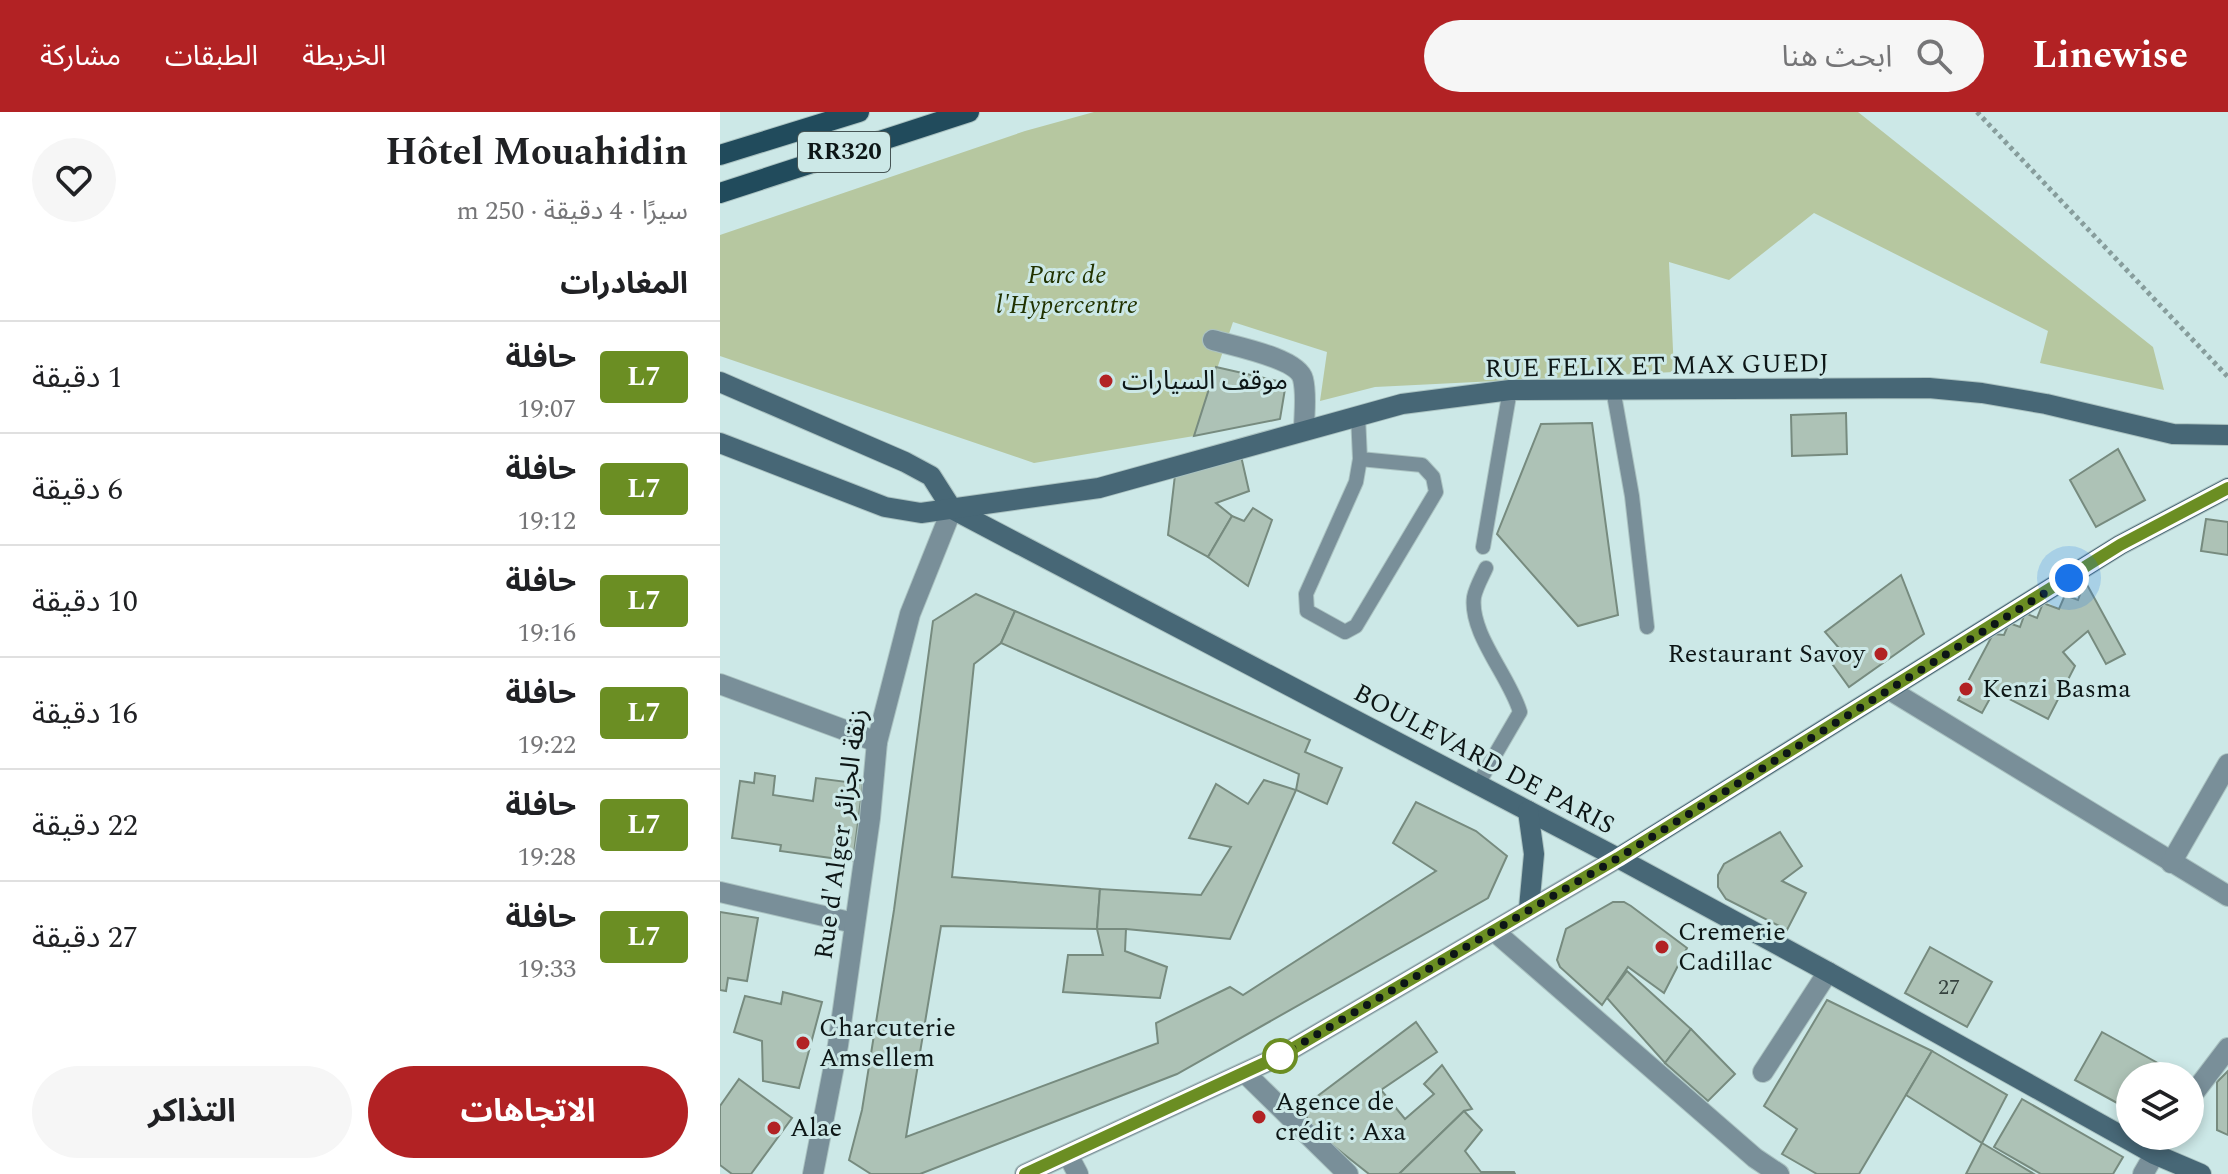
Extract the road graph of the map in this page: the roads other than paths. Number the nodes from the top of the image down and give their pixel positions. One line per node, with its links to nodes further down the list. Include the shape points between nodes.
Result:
1 (859, 112): 3 (main road, RR320)
2 (969, 112): 4 (main road, RR320)
3 (720, 155)
4 (720, 193)
5 (1213, 340): 10 (street, via 1297,368 1303,380)
6 (720, 382): 15 (main road, BOULEVARD DE PARIS, via 931,476)
7 (1613, 389): 8 (main road, RUE FELIX ET MAX GUEDJ); 11 (main road, RUE FELIX ET MAX GUEDJ, via 1929,388 2046,404 2173,434); 18 (lane)
8 (1510, 390): 9 (main road, RUE FELIX ET MAX GUEDJ); 16 (lane)
9 (1358, 415): 10 (main road, RUE FELIX ET MAX GUEDJ); 13 (lane)
10 (1304, 430): 15 (main road, RUE FELIX ET MAX GUEDJ, via 1099,488)
11 (2228, 435)
12 (720, 443): 15 (main road, via 885,507 921,513)
13 (1360, 459): 13 (lane, via 1356,482 1306,594 1307,611 1345,632 1356,626 1436,492 1433,477 1422,465)
14 (2228, 488): 20 (main road, via 2120,545)
15 (952, 509): 21 (street, Rue d'Alger زنقة الجزائر, via 910,614); 23 (main road, BOULEVARD DE PARIS)
16 (1483, 547)
17 (1486, 568): 23 (lane, via 1474,595 1476,618 1520,712)
18 (1647, 627)
19 (720, 684): 21 (street)
20 (1890, 690): 25 (main road); 26 (street)
21 (877, 742): 30 (street, Rue d'Alger زنقة الجزائر)
22 (2228, 764): 26 (street)
23 (1478, 784): 24 (main road, BOULEVARD DE PARIS)
24 (1528, 811): 25 (main road, BOULEVARD DE PARIS); 29 (main road, via 1534,854)
25 (1618, 858): 29 (street); 32 (main road, BOULEVARD DE PARIS)
26 (2171, 863): 28 (street)
27 (720, 892): 30 (street)
28 (2228, 896)
29 (1529, 908): 31 (street)
30 (854, 923): 40 (street, Rue d'Alger زنقة الجزائر)
31 (1494, 931): 35 (street); 44 (street)
32 (1828, 972): 34 (street); 38 (main road, BOULEVARD DE PARIS)
33 (2228, 1048): 36 (street)
34 (1763, 1072)
35 (1245, 1073): 39 (street); 43 (street)
36 (2204, 1080)
37 (2156, 1150): 38 (street)
38 (2154, 1154): 45 (street); 46 (main road, BOULEVARD DE PARIS)
39 (1068, 1155): 41 (street); 42 (street)
40 (813, 1174)
41 (1025, 1174)
42 (1078, 1174)
43 (1348, 1174)
44 (1779, 1174)
45 (2143, 1174)
46 (2201, 1174)

